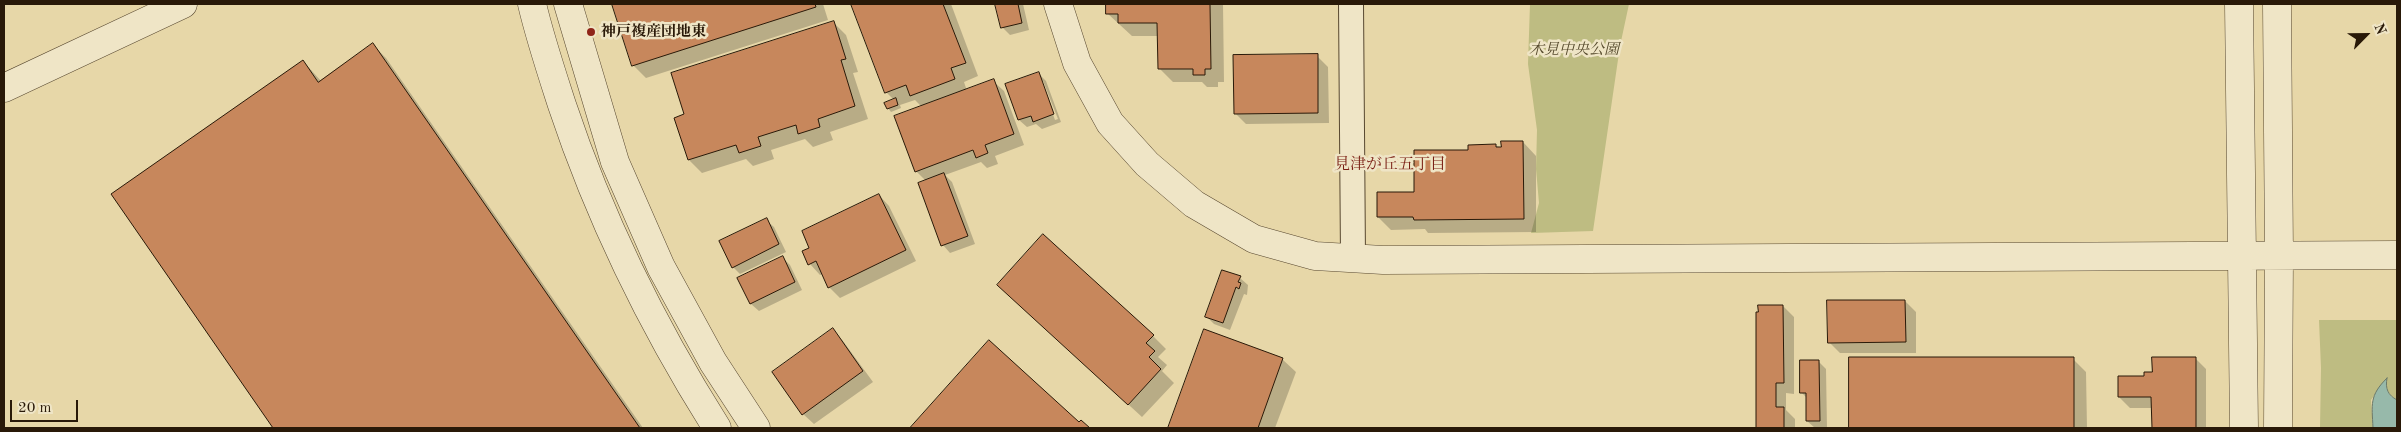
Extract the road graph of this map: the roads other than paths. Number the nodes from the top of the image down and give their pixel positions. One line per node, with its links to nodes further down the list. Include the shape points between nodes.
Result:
1 (182, 4): 8 (street)
2 (532, 4): 13 (street, via 539,35 584,171 633,280 684,376)
3 (568, 4): 14 (street, via 614,162 661,267 713,362)
4 (1058, 4): 12 (street, via 1078,62 1110,123 1147,164 1194,204 1254,238 1315,256)
5 (1351, 4): 12 (street)
6 (2239, 4): 11 (street)
7 (2277, 4): 10 (street)
8 (4, 88)
9 (2397, 255): 10 (street)
10 (2279, 256): 11 (street); 16 (street)
11 (2241, 257): 12 (street); 15 (street)
12 (1354, 258)
13 (717, 428)
14 (756, 428)
15 (2244, 428)
16 (2278, 428)

